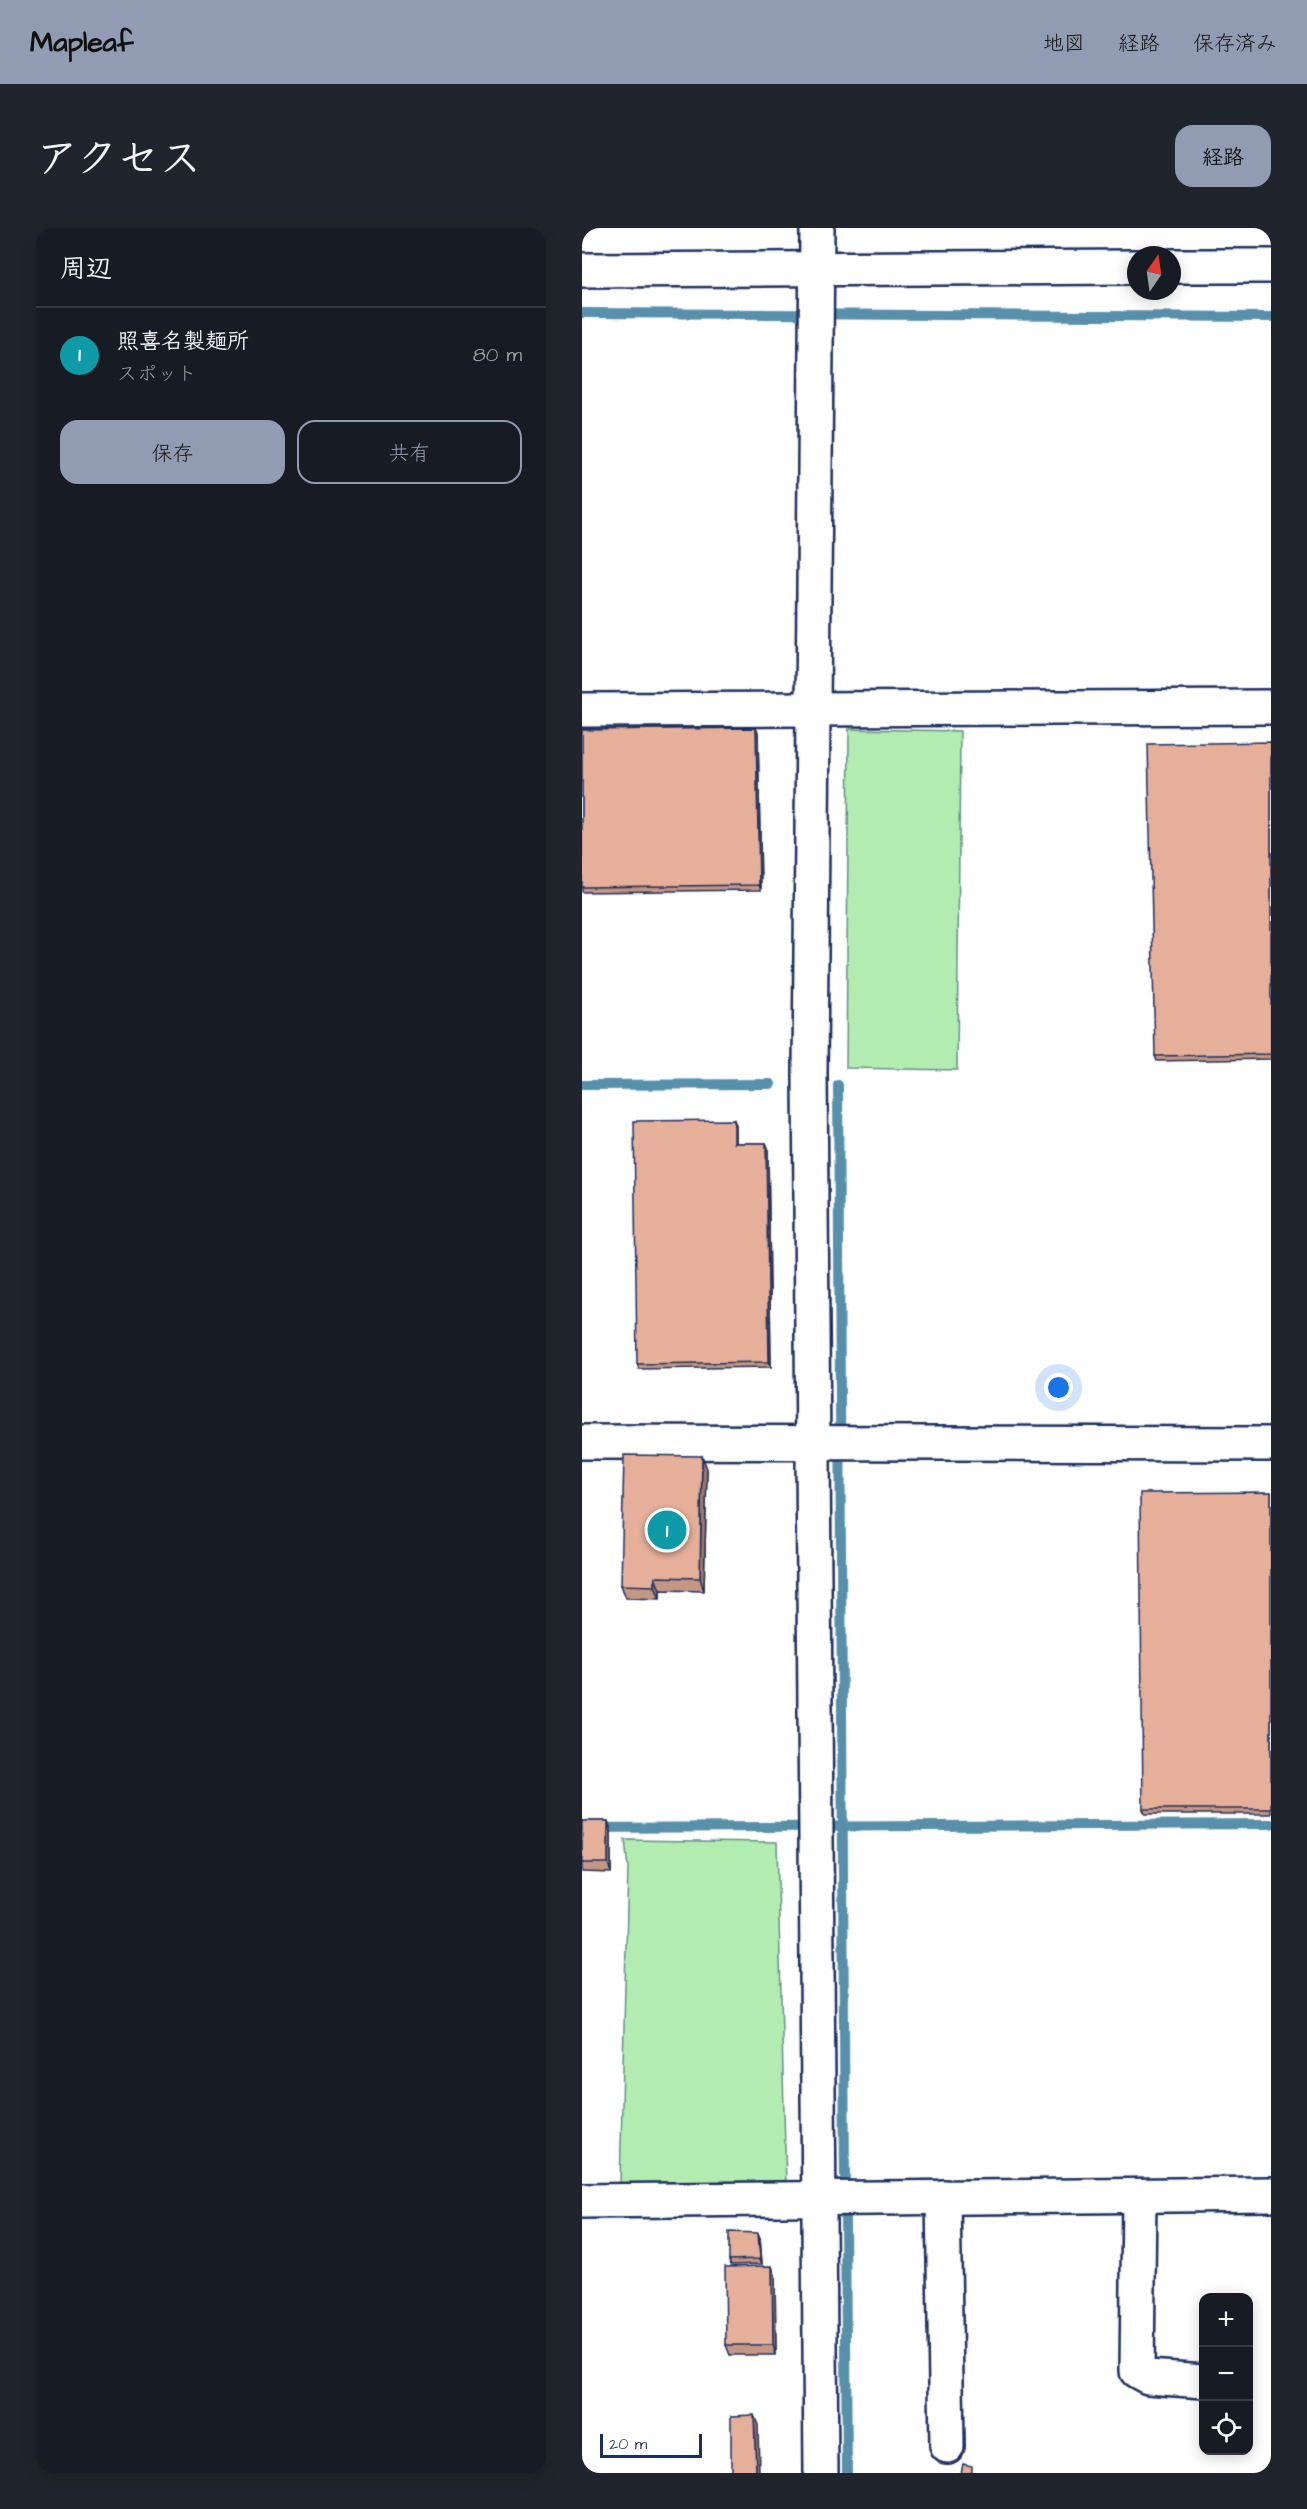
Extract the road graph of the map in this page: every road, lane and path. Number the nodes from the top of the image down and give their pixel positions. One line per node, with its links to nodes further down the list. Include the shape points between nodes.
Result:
1 (817, 228): 5 (street)
2 (1181, 266): 3 (street)
3 (1271, 266)
4 (1127, 267): 5 (street)
5 (817, 268): 6 (street); 7 (street)
6 (582, 270)
7 (812, 707): 8 (street); 9 (street); 11 (street)
8 (1271, 707)
9 (582, 710)
10 (582, 1442): 11 (street)
11 (813, 1443): 12 (street); 16 (street)
12 (1271, 1444)
13 (1271, 2194): 14 (street)
14 (1139, 2196): 15 (street); 18 (street, via 1137,2371 1148,2377)
15 (943, 2197): 16 (street); 19 (street)
16 (819, 2198): 17 (street); 20 (street)
17 (582, 2201)
18 (1199, 2381)
19 (947, 2446)
20 (821, 2473)

